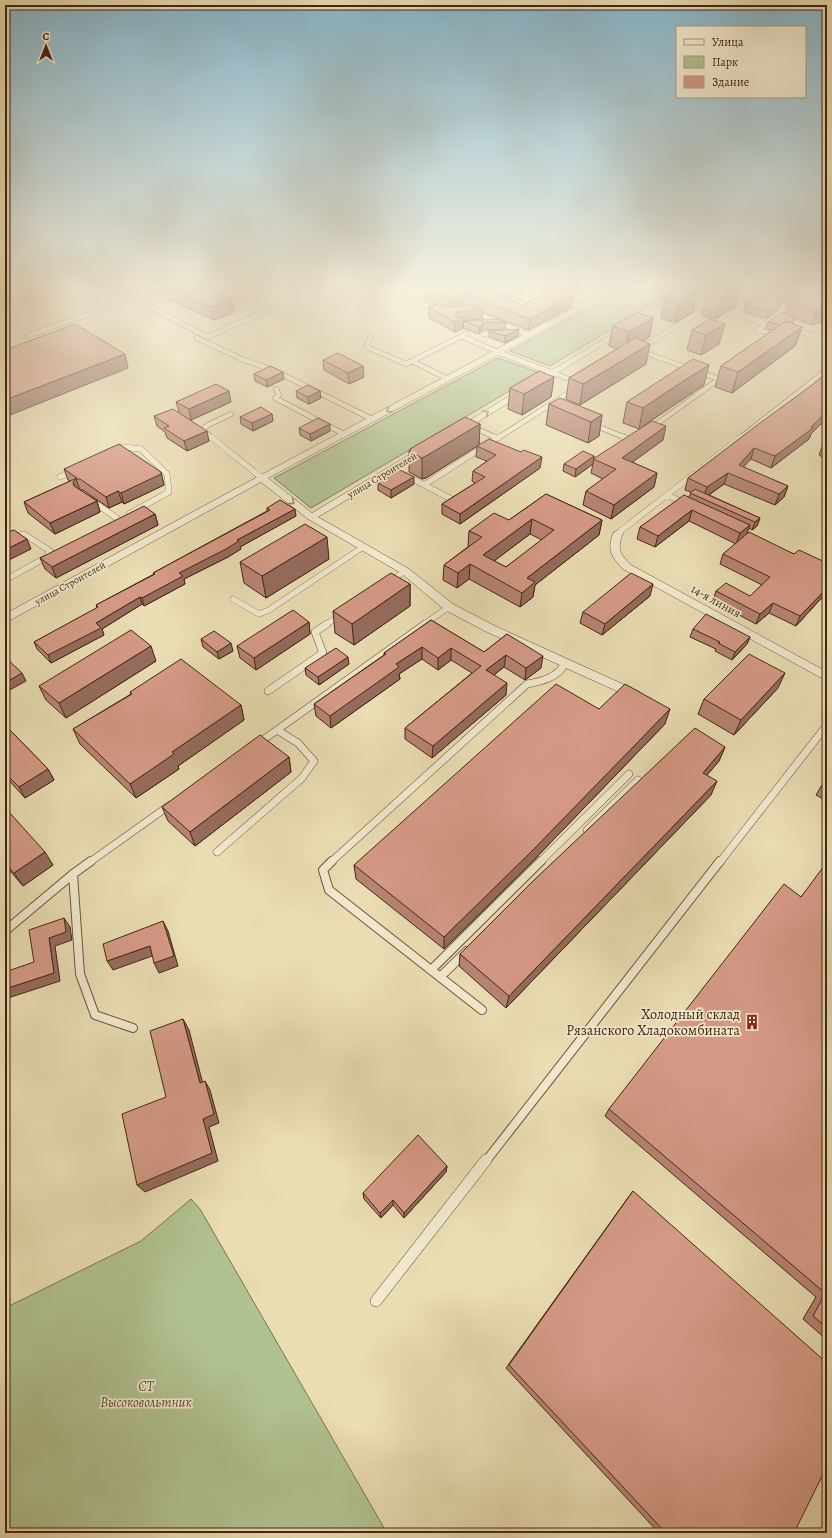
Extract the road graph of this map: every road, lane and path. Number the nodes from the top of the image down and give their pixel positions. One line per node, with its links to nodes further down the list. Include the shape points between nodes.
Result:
1 (246, 361): 18 (lane, via 273,370)
2 (399, 361): 3 (lane, via 406,364)
3 (412, 361): 12 (lane)
4 (481, 361): 12 (street, улица Строителей)
5 (521, 361): 10 (street)
6 (574, 361): 10 (street)
7 (620, 361): 14 (lane)
8 (667, 361): 13 (lane)
9 (827, 370): 30 (lane)
10 (553, 373): 14 (lane); 19 (street, one-way to 10)
11 (724, 376): 13 (lane)
12 (448, 378): 18 (street, улица Строителей, one-way to 18)
13 (719, 379): 16 (lane, via 633,441)
14 (582, 384): 16 (lane)
15 (276, 389): 20 (lane, via 279,395 276,398)
16 (548, 406): 22 (lane)
17 (231, 414): 28 (lane, via 202,430)
18 (372, 419): 20 (street, улица Строителей)
19 (466, 424): 21 (street); 22 (lane)
20 (344, 434): 28 (street, улица Строителей)
21 (446, 436)
22 (497, 438): 29 (lane)
23 (433, 444): 26 (street, улица Строителей)
24 (108, 454): 35 (lane, via 122,447 141,449 167,474 169,492)
25 (81, 467): 27 (lane)
26 (392, 468): 29 (lane); 34 (street, улица Строителей)
27 (60, 477)
28 (262, 478): 34 (street, one-way to 34); 48 (street, улица Строителей)
29 (424, 485): 32 (lane)
30 (667, 494): 33 (lane); 37 (lane)
31 (87, 498): 35 (lane)
32 (455, 501)
33 (694, 507)
34 (311, 517): 39 (street)
35 (118, 519): 36 (lane)
36 (112, 522)
37 (618, 533): 50 (street, 14-я линия, via 613,544 616,556 627,567)
38 (5, 539): 41 (lane, via 24,534 50,551)
39 (363, 547): 42 (street); 45 (lane, via 269,610 259,614)
40 (59, 550): 41 (lane)
41 (46, 558): 43 (lane)
42 (405, 571): 44 (lane); 46 (street)
43 (5, 580)
44 (386, 584)
45 (233, 599)
46 (449, 607): 49 (street); 54 (lane)
47 (347, 611): 51 (lane, via 316,632 316,640 323,653)
48 (5, 619)
49 (565, 664): 52 (street); 64 (lane, via 560,674 527,684 323,870 329,890)
50 (827, 677)
51 (268, 691)
52 (642, 698)
53 (827, 725): 68 (lane)
54 (277, 730): 55 (lane); 60 (lane, via 298,743 314,761 302,778)
55 (252, 748)
56 (629, 774): 64 (lane)
57 (638, 780): 59 (lane)
58 (175, 802): 61 (lane)
59 (581, 836)
60 (217, 852)
61 (73, 874): 62 (lane); 67 (lane, via 80,974 95,1015)
62 (5, 931)
63 (474, 944): 65 (lane)
64 (431, 970): 65 (lane)
65 (440, 977): 66 (lane)
66 (482, 1010)
67 (133, 1028)
68 (376, 1301)

